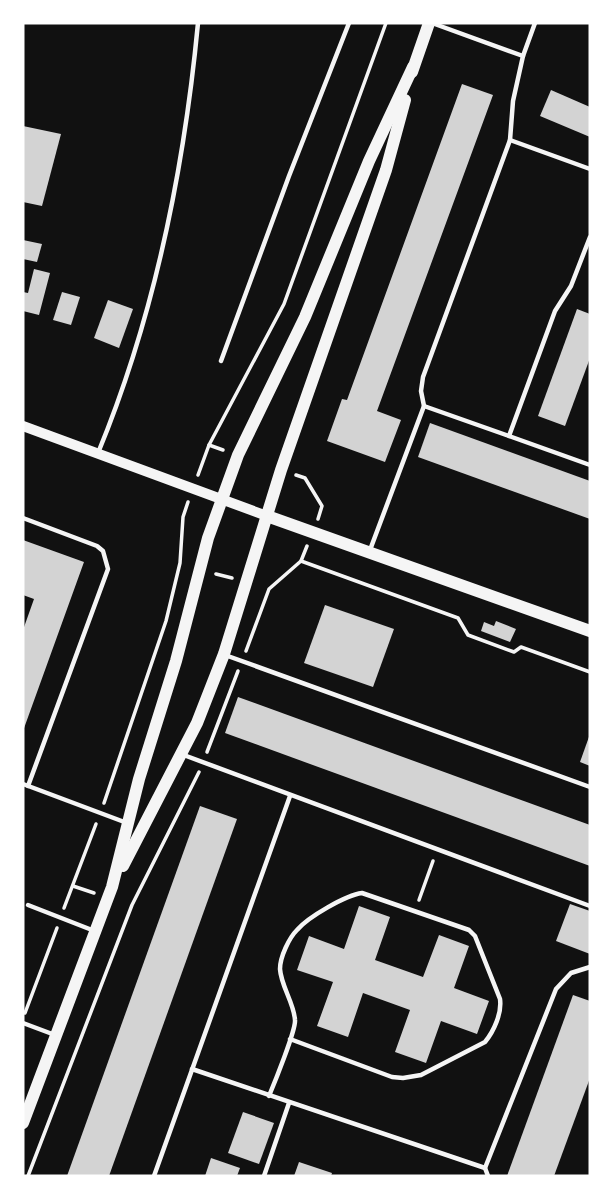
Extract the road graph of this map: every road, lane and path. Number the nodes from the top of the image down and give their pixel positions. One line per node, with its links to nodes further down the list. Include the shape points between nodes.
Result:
1 (198, 23): 15 (lane, via 177,186 161,261 118,403)
2 (349, 23): 10 (lane)
3 (430, 23): 5 (lane); 6 (main road)
4 (535, 23): 5 (lane)
5 (523, 56): 7 (lane)
6 (414, 67): 16 (main road, via 369,161 305,317); 18 (main road, via 386,170)
7 (510, 140): 8 (lane); 11 (lane, via 423,377)
8 (590, 169)
9 (590, 237): 13 (lane, via 571,286 555,311)
10 (221, 361)
11 (424, 406): 13 (lane); 23 (lane)
12 (23, 426): 15 (street)
13 (509, 436): 17 (lane)
14 (209, 445): 16 (path)
15 (97, 453): 20 (street)
16 (238, 455): 20 (main road)
17 (590, 465)
18 (281, 470): 19 (path); 21 (main road)
19 (305, 478)
20 (222, 499): 21 (street); 25 (main road)
21 (267, 516): 23 (main road); 26 (main road)
22 (23, 518): 34 (lane, via 97,546 108,569)
23 (369, 553): 28 (main road)
24 (180, 563): 25 (path)
25 (200, 569): 26 (path); 37 (main road)
26 (246, 582): 27 (path); 29 (main road)
27 (269, 589): 30 (path); 31 (path, via 301,561 458,618 468,635)
28 (590, 631)
29 (224, 654): 30 (lane); 32 (main road)
30 (242, 661): 33 (path); 35 (lane)
31 (590, 672)
32 (180, 754): 33 (lane); 39 (main road)
33 (204, 762): 36 (lane); 53 (path, via 132,905)
34 (25, 785): 37 (lane)
35 (590, 787)
36 (290, 796): 38 (lane); 48 (lane)
37 (128, 824): 39 (main road)
38 (437, 850): 41 (lane); 42 (path)
39 (111, 887): 43 (main road)
40 (28, 905): 43 (lane)
41 (590, 906)
42 (415, 912): 47 (lane, via 362,894 351,895 296,930 280,971 296,1022); 47 (lane, via 469,930 474,936 501,1007 485,1042 421,1075 403,1078)
43 (95, 931): 46 (main road)
44 (590, 967): 52 (lane, via 571,973 556,989)
45 (23, 1023): 46 (lane)
46 (56, 1035): 51 (main road)
47 (290, 1039): 49 (lane)
48 (192, 1069): 49 (lane); 54 (lane)
49 (269, 1096): 50 (lane)
50 (289, 1103): 52 (lane); 55 (lane)
51 (23, 1122)
52 (485, 1168): 56 (lane)
53 (28, 1176)
54 (153, 1176)
55 (264, 1176)
56 (488, 1176)

